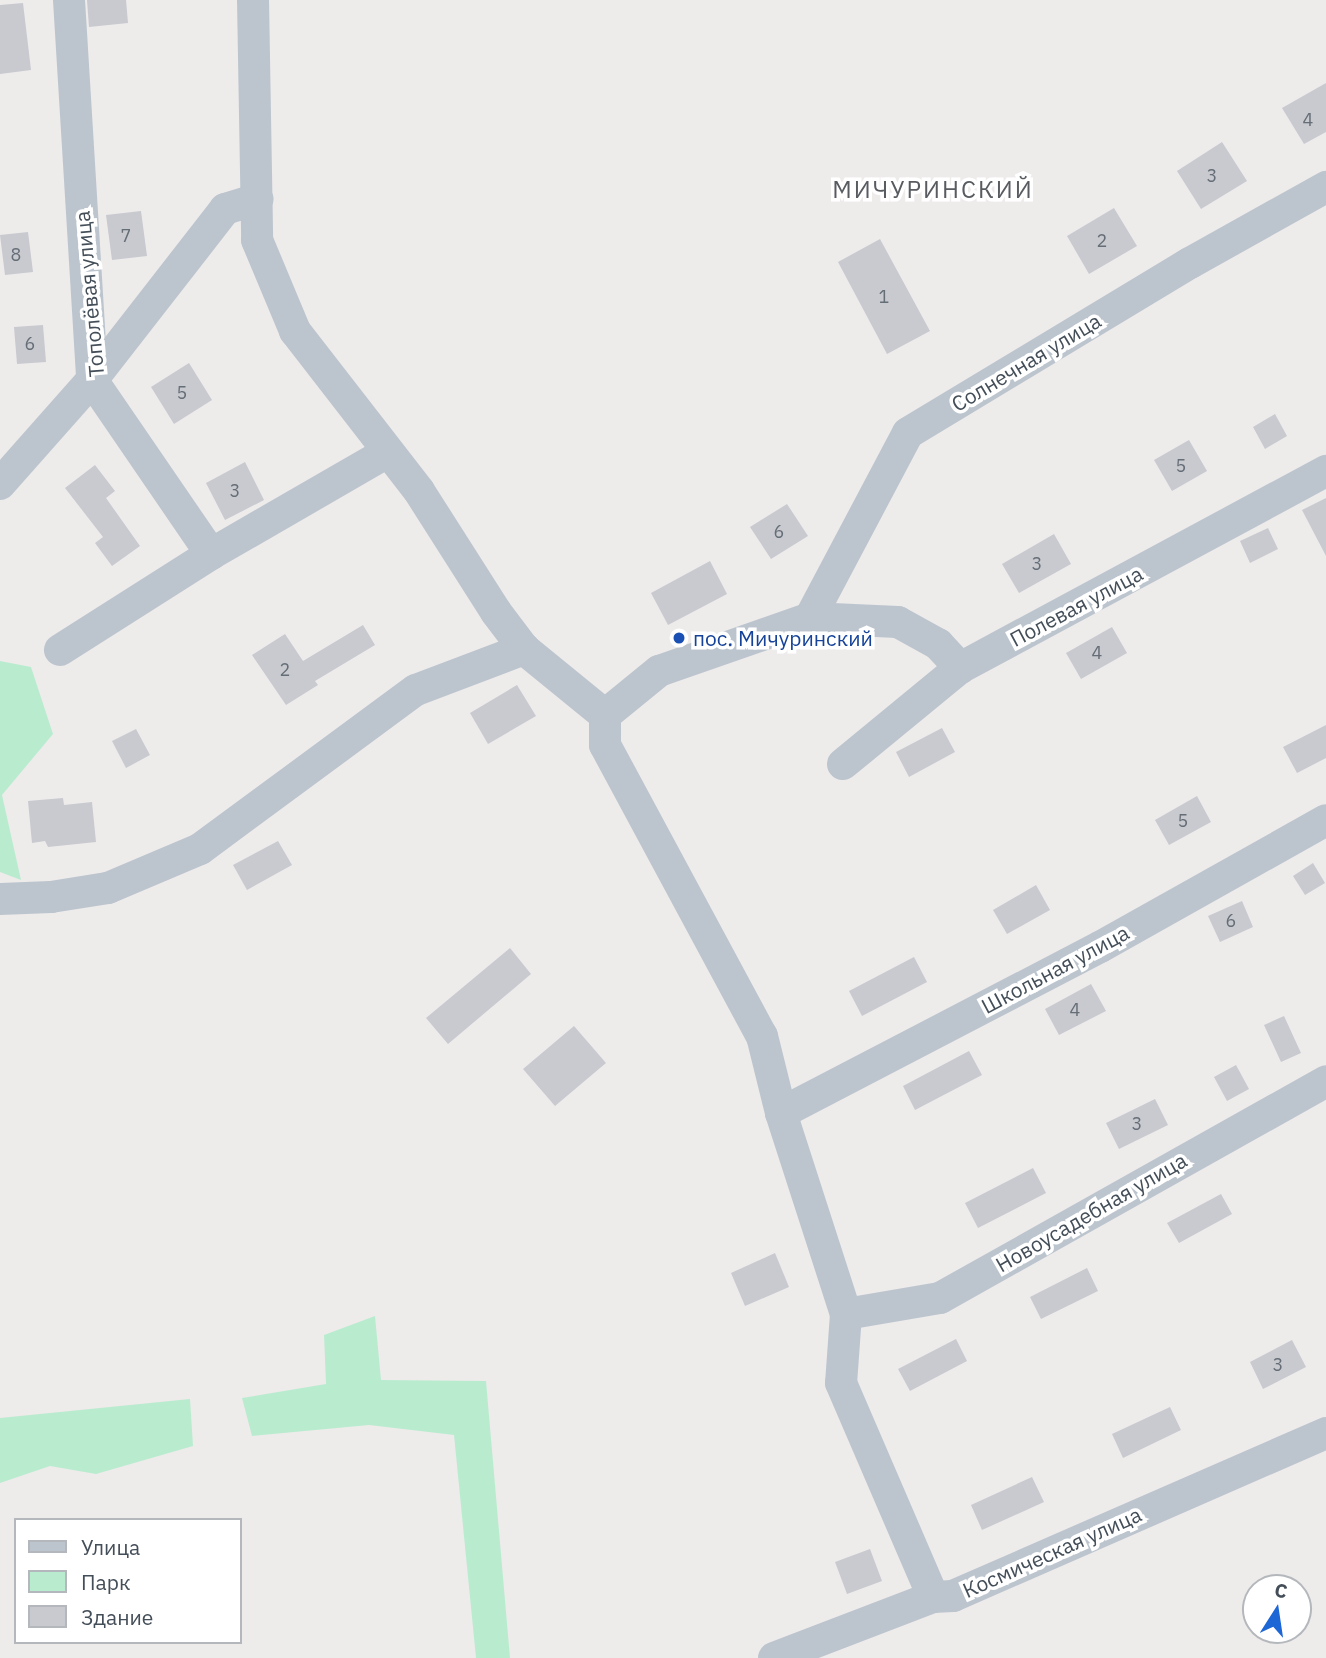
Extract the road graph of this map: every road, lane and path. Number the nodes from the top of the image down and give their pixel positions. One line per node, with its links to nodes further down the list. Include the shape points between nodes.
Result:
1 (69, 0): 5 (street, Тополёвая улица)
2 (253, 0): 4 (street)
3 (1326, 187): 10 (street, Солнечная улица, via 908,433)
4 (257, 199): 5 (street, via 225,209); 6 (street, via 257,240 295,331)
5 (92, 380): 8 (street); 9 (street, Тополёвая улица)
6 (388, 452): 9 (street); 11 (street)
7 (1326, 471): 13 (street, Полевая улица)
8 (0, 484)
9 (211, 554): 12 (street)
10 (810, 618): 13 (street, via 898,622 938,644); 14 (street, via 659,671)
11 (524, 649): 14 (street); 17 (street, via 416,690 200,849 108,888)
12 (60, 650)
13 (960, 668): 15 (street, Полевая улица)
14 (606, 715): 19 (street, via 605,745 762,1035)
15 (843, 764)
16 (1326, 820): 19 (street, Школьная улица, via 1100,947)
17 (0, 899)
18 (1326, 1081): 20 (street, Новоусадебная улица, via 940,1298)
19 (781, 1114): 20 (street)
20 (846, 1314): 22 (street, via 841,1383)
21 (1326, 1433): 22 (street, Космическая улица, via 953,1596)
22 (933, 1597): 23 (street, Космическая улица)
23 (774, 1658)

